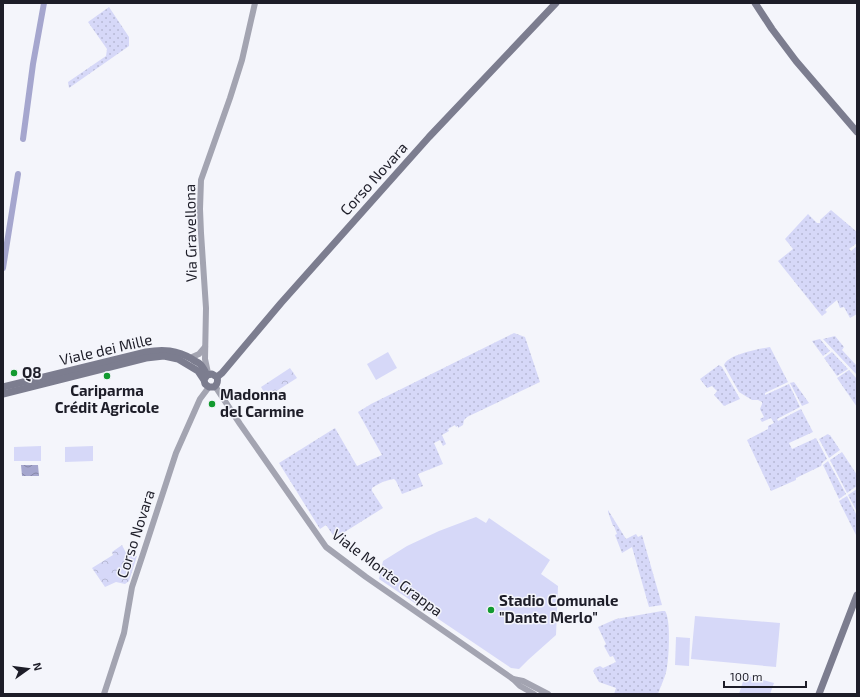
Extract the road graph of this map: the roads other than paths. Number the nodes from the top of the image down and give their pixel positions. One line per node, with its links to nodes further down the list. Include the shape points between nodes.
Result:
1 (255, 3): 5 (street, Via Gravellona, via 242,60 201,180 200,217)
2 (556, 3): 8 (main road, Corso Novara, via 429,137)
3 (755, 3): 4 (main road, via 796,61)
4 (857, 132)
5 (206, 347): 6 (street); 7 (street, Via Gravellona)
6 (190, 358): 7 (main road, Viale dei Mille, via 200,364); 10 (main road, Viale dei Mille, via 166,350 151,351)
7 (206, 376): 8 (main road, via 212,374); 9 (main road, via 205,384); 11 (main road, Viale dei Mille, via 178,359 156,356)
8 (216, 377): 9 (main road, via 218,382)
9 (212, 386): 13 (street, Viale Monte Grappa, via 326,547); 14 (street, Corso Novara, via 200,399 176,453 132,587 124,633)
10 (3, 387)
11 (3, 394)
12 (857, 595): 17 (main road)
13 (513, 679): 15 (street, Viale Monte Grappa); 16 (street, Viale Monte Grappa, via 523,681)
14 (104, 694)
15 (534, 694)
16 (548, 694)
17 (819, 694)

